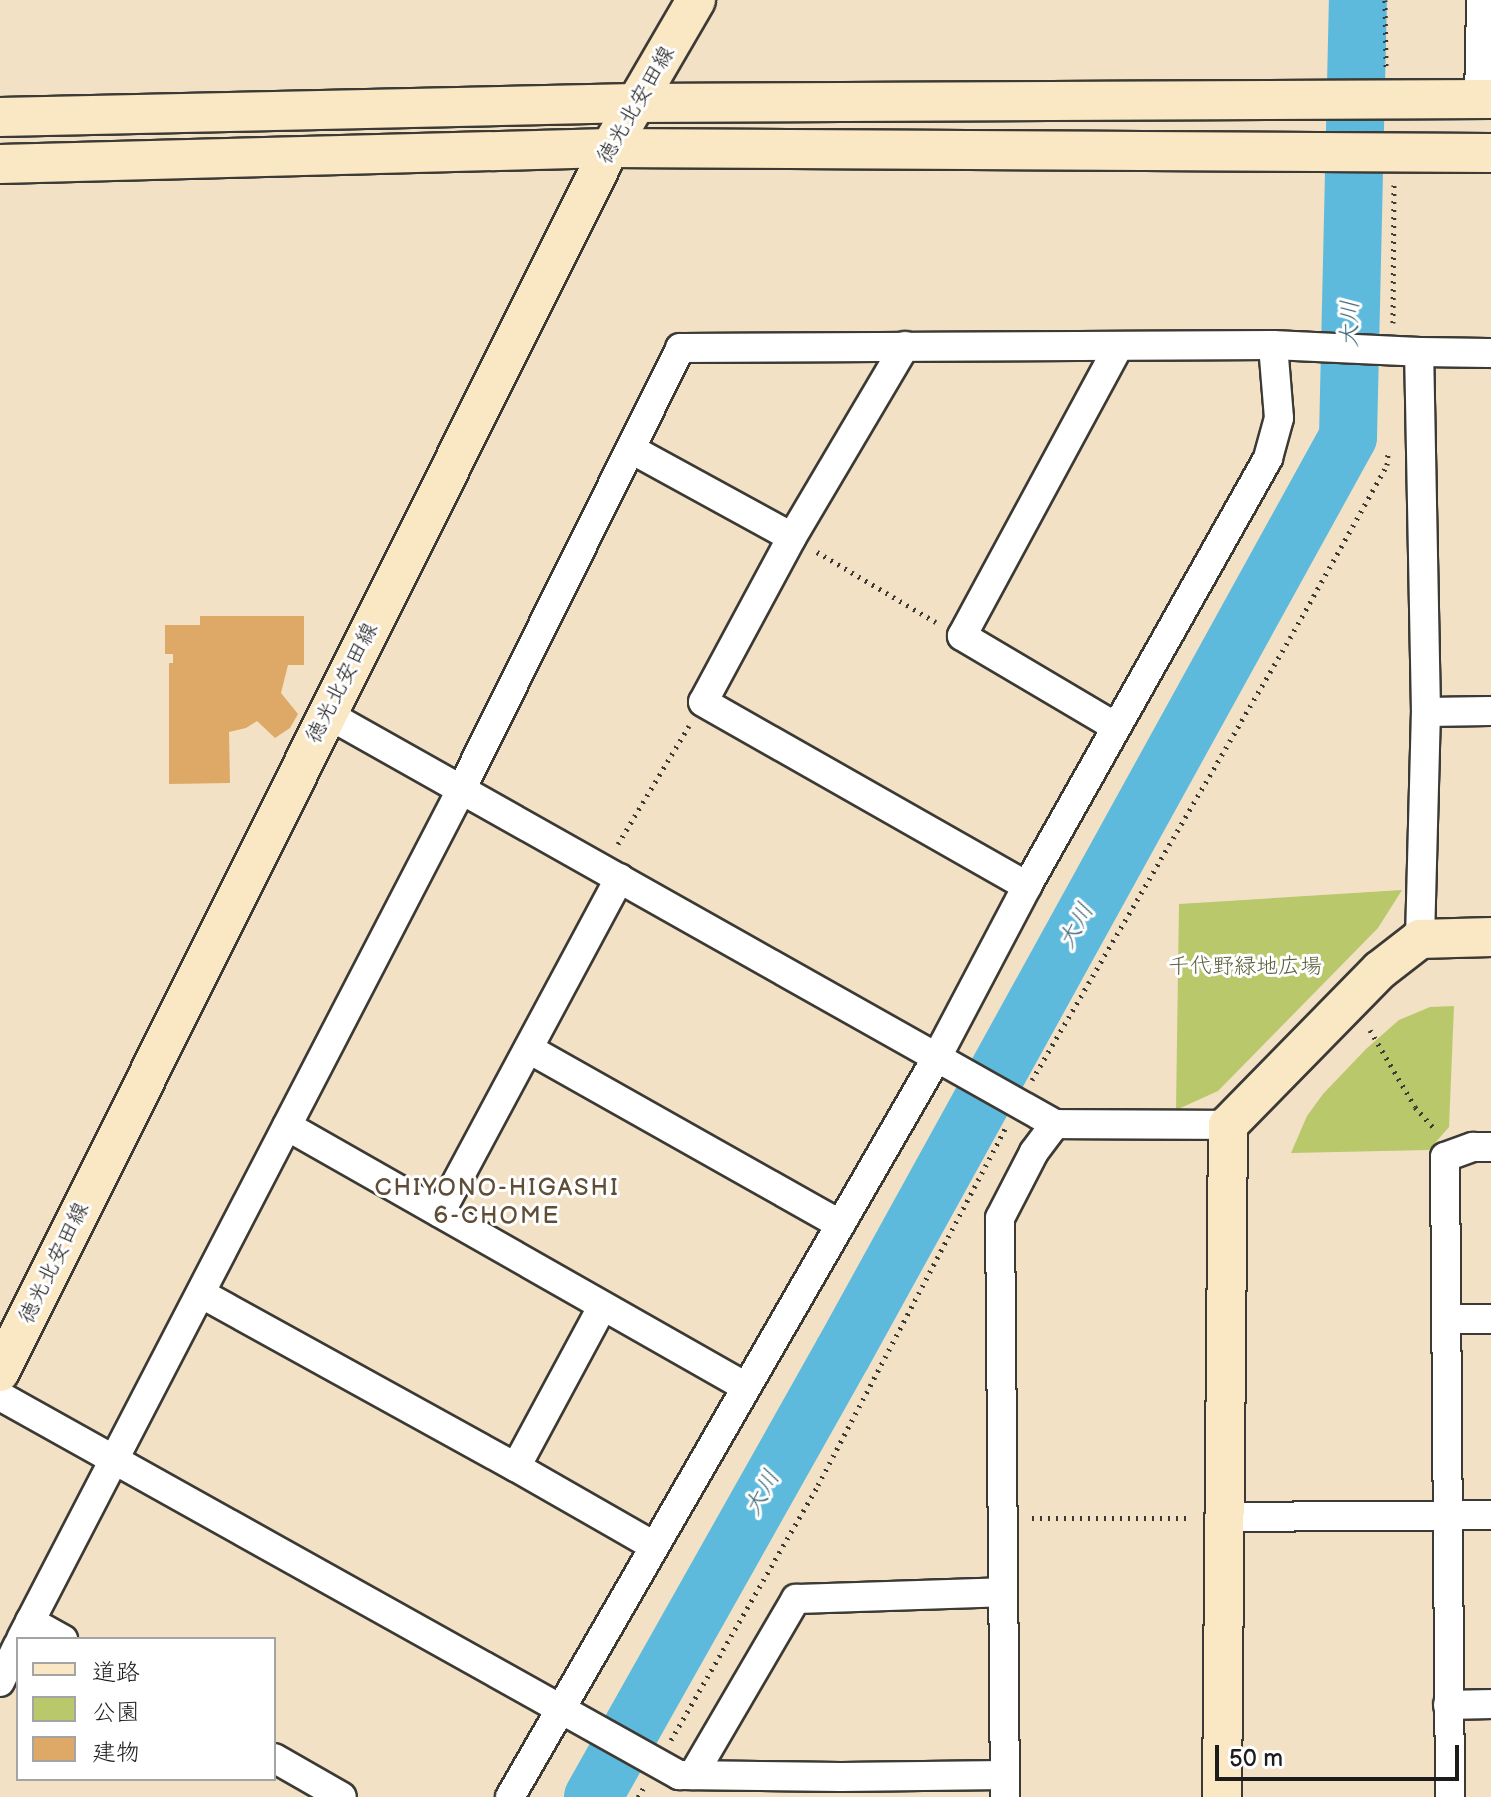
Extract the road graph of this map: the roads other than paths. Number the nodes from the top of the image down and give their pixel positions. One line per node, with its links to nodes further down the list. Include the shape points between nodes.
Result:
1 (696, 0): 4 (street, 徳光北安田線)
2 (1481, 0): 3 (street)
3 (1485, 99): 4 (street)
4 (635, 103): 5 (street); 6 (street, 徳光北安田線)
5 (0, 117)
6 (610, 148): 7 (street); 8 (street); 18 (street, 徳光北安田線)
7 (1491, 153)
8 (0, 164)
9 (1273, 345): 11 (street); 12 (street); 19 (street, via 1279,418 1268,458)
10 (905, 346): 11 (street); 14 (street, via 680,348); 15 (street)
11 (1118, 348): 19 (street, via 962,636)
12 (1395, 351): 13 (street); 17 (street)
13 (1491, 353)
14 (631, 449): 15 (street); 20 (street)
15 (792, 537): 22 (street, via 703,702)
16 (1491, 711): 17 (street)
17 (1426, 712): 24 (street)
18 (327, 714): 20 (street); 37 (street, 徳光北安田線)
19 (1116, 727): 22 (street)
20 (461, 790): 21 (street); 29 (street)
21 (612, 874): 25 (street); 26 (street)
22 (1027, 886): 26 (street)
23 (1491, 937): 24 (street)
24 (1420, 939): 28 (street, via 1380,970)
25 (529, 1049): 31 (street); 32 (street)
26 (937, 1057): 27 (street); 32 (street)
27 (1055, 1124): 28 (street); 46 (street, via 1000,1218)
28 (1228, 1125): 44 (street)
29 (287, 1126): 31 (street); 33 (street)
30 (1491, 1147): 35 (street, via 1445,1157)
31 (440, 1213): 34 (street)
32 (840, 1224): 38 (street)
33 (202, 1294): 40 (street); 41 (street)
34 (602, 1307): 38 (street); 41 (street)
35 (1446, 1319): 36 (street); 42 (street)
36 (1491, 1319)
37 (0, 1372)
38 (746, 1387): 45 (street)
39 (0, 1396): 40 (street)
40 (115, 1458): 47 (street); 53 (street)
41 (516, 1467): 45 (street)
42 (1447, 1515): 43 (street); 44 (street); 52 (street)
43 (1491, 1515)
44 (1223, 1517): 59 (street)
45 (654, 1546): 53 (street)
46 (1003, 1592): 55 (street, via 796,1599); 56 (street)
47 (23, 1635): 48 (street)
48 (43, 1637)
49 (16, 1649): 50 (street)
50 (0, 1682)
51 (1491, 1704): 52 (street)
52 (1448, 1705): 60 (street)
53 (570, 1711): 55 (street, via 679,1775); 58 (street)
54 (276, 1759): 57 (street)
55 (693, 1775): 56 (street)
56 (1005, 1786)
57 (342, 1797)
58 (510, 1797)
59 (1222, 1797)
60 (1450, 1797)

